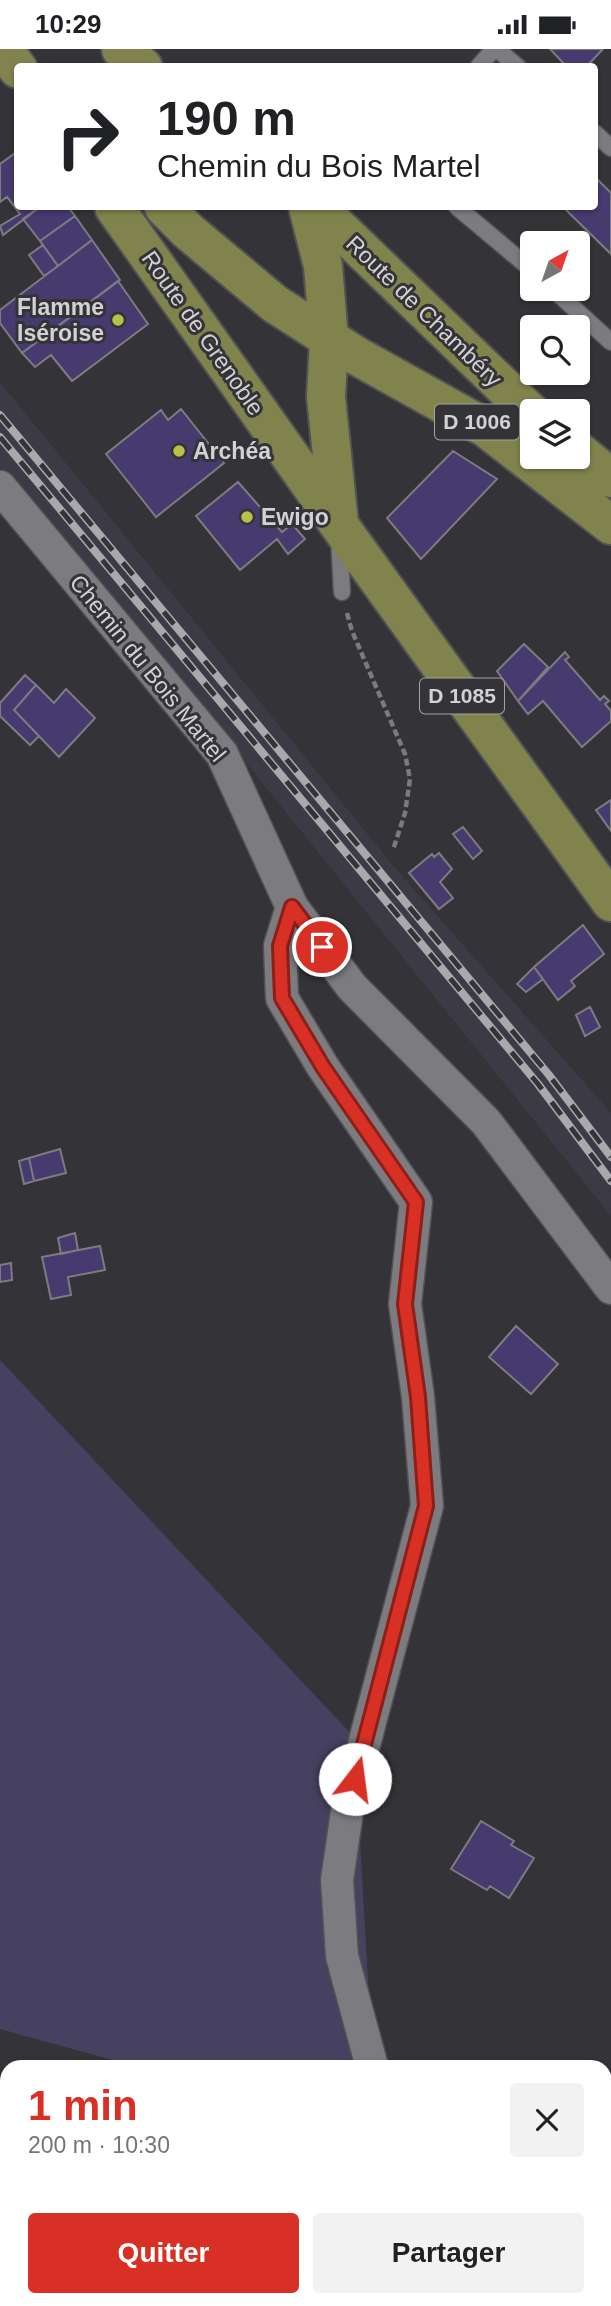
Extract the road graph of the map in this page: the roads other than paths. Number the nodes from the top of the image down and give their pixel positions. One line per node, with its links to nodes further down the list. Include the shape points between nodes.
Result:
1 (3, 49): 9 (main road)
2 (12, 49): 5 (main road)
3 (121, 49): 6 (main road)
4 (496, 49): 7 (lane); 8 (lane)
5 (25, 63)
6 (138, 63)
7 (482, 63)
8 (513, 63)
9 (14, 64)
10 (598, 136): 11 (lane)
11 (611, 148)
12 (116, 210): 25 (main road, Route de Grenoble / D 1085)
13 (167, 210): 19 (main road, Route de Chambéry / D 1006, via 275,304)
14 (309, 210): 19 (main road, via 323,266)
15 (320, 210): 21 (main road, Route de Chambéry / D 1006)
16 (461, 210): 17 (lane)
17 (520, 260)
18 (566, 301): 20 (lane)
19 (329, 339): 25 (main road, via 326,397); 26 (main road, Route de Chambéry / D 1006, via 486,428)
20 (611, 342)
21 (520, 402)
22 (590, 461): 23 (main road)
23 (611, 478)
24 (0, 487): 29 (street, Chemin du Bois Martel, via 222,754)
25 (339, 525): 27 (lane); 28 (main road, Route de Grenoble / D 1085)
26 (611, 525)
27 (342, 592)
28 (611, 902)
29 (292, 907): 30 (street, Chemin du Bois Martel, via 352,987 486,1122); 31 (street, via 280,946 282,998 323,1067 416,1202 405,1304 426,1506 348,1805 337,1880 342,1956)
30 (611, 1289)
31 (370, 2060)

